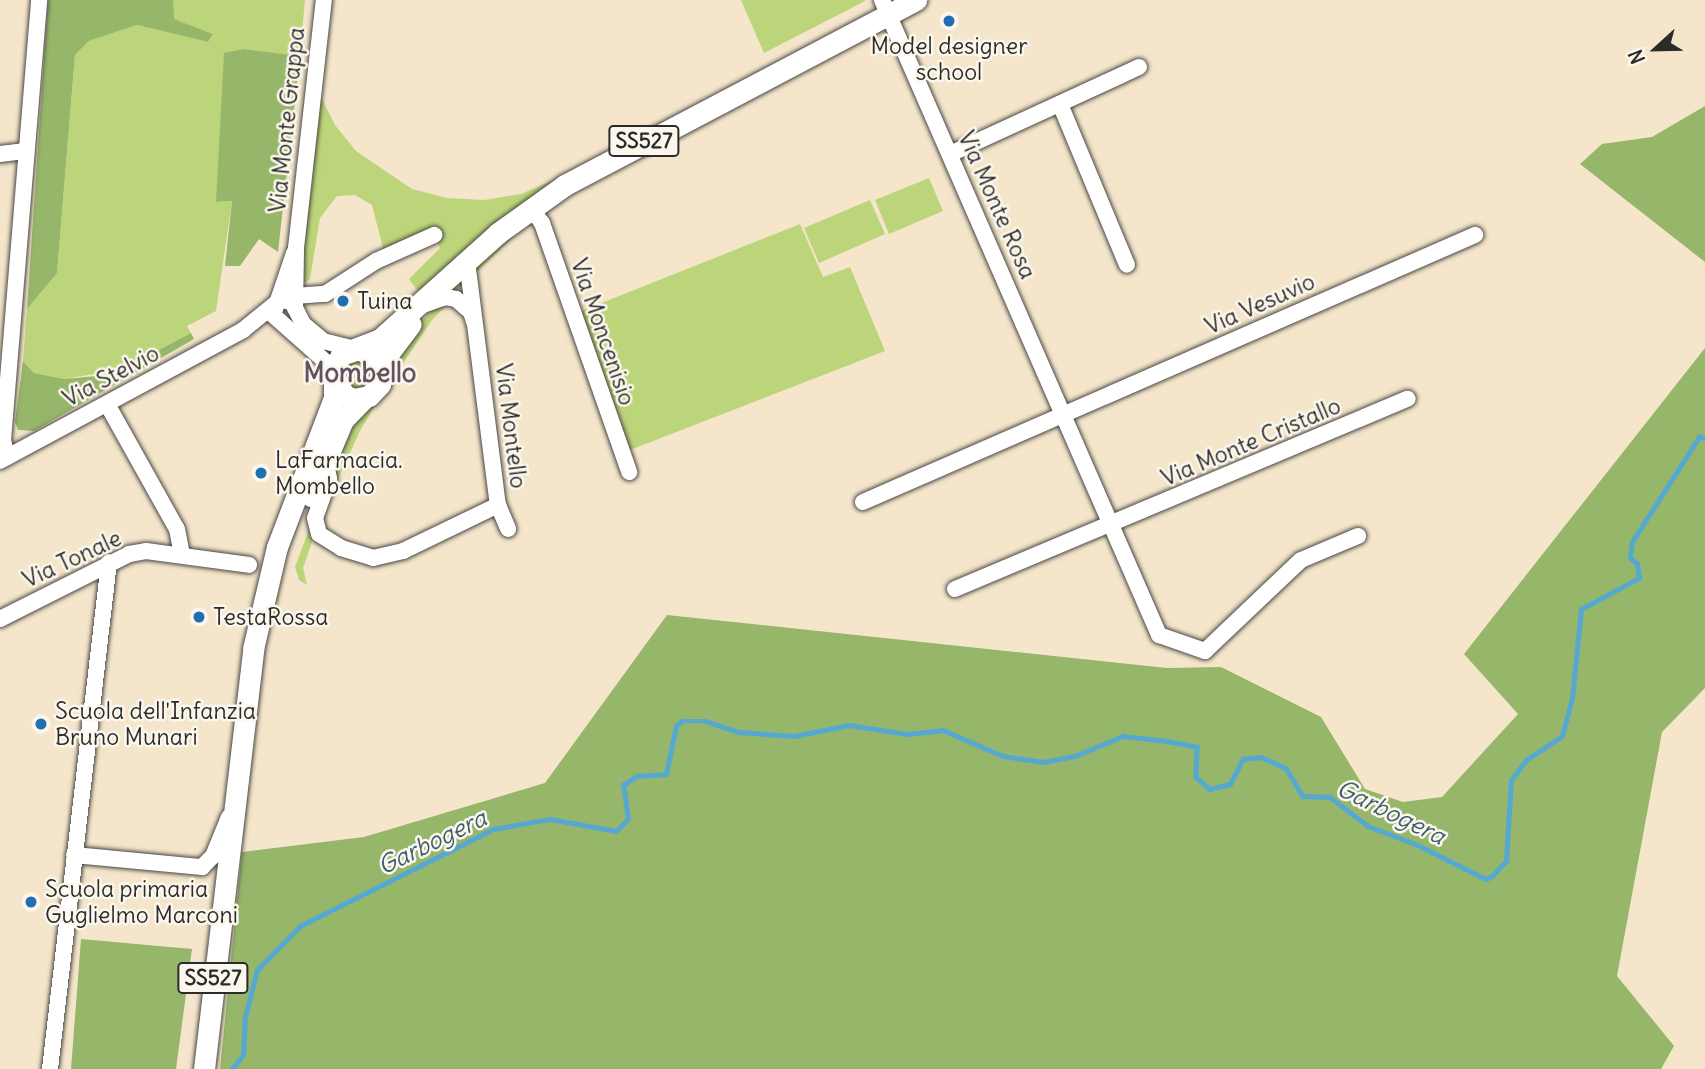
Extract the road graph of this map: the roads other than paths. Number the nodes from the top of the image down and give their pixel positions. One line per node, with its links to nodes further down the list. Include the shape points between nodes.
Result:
1 (39, 0): 7 (street)
2 (324, 0): 13 (street, Via Monte Grappa)
3 (916, 0): 4 (main road, SS527)
4 (885, 7): 9 (street, Via Monte Rosa); 10 (main road, SS527, via 610,159)
5 (1139, 67): 6 (street)
6 (1060, 104): 9 (street); 15 (street)
7 (26, 151): 8 (street); 16 (street)
8 (0, 154)
9 (950, 154): 29 (street, Via Monte Rosa)
10 (531, 208): 14 (main road, SS527); 32 (street, Via Moncenisio, via 542,223)
11 (434, 235): 17 (street, via 376,261 325,294)
12 (1475, 235): 29 (street, Via Vesuvio)
13 (296, 244): 17 (street, Via Monte Grappa); 18 (street, Via Monte Grappa)
14 (467, 261): 19 (main road, SS527); 20 (street, Via Montello)
15 (1127, 265)
16 (7, 282): 30 (street)
17 (295, 302): 18 (street, via 287,299); 23 (street, via 302,322 320,339)
18 (274, 304): 21 (street, Via Stelvio); 22 (street, via 274,317)
19 (423, 305): 20 (street, Via Montello, via 445,297 456,299 471,312); 23 (main road, via 375,342); 24 (main road, via 389,353)
20 (476, 328): 34 (street, Via Montello)
21 (243, 330): 22 (street, Via Stelvio, via 275,325); 28 (street, Via Stelvio)
22 (292, 333): 25 (street, via 327,364)
23 (354, 349): 24 (main road, via 373,355); 25 (main road, via 337,359)
24 (382, 374): 26 (main road, via 377,389)
25 (333, 381): 26 (main road, via 348,397); 41 (main road, via 334,398 280,536)
26 (364, 398): 31 (main road, via 343,421)
27 (1408, 399): 35 (street, Via Monte Cristallo)
28 (107, 404): 30 (street, Via Stelvio); 38 (street, via 177,529)
29 (1063, 414): 33 (street); 35 (street, Via Monte Rosa)
30 (4, 459)
31 (326, 461): 34 (street, via 329,479 315,518 321,538 373,558); 41 (main road, via 288,550)
32 (629, 472)
33 (863, 502)
34 (498, 505): 36 (street, Via Montello)
35 (1112, 527): 37 (street, Via Monte Rosa, via 1159,635 1205,651 1301,560); 42 (street)
36 (508, 529)
37 (1358, 536)
38 (182, 555): 39 (street, Via Tonale, via 146,551); 40 (street, Via Tonale)
39 (109, 562): 43 (street, Via Tonale); 45 (street)
40 (249, 565)
41 (271, 577): 44 (main road, via 248,681)
42 (955, 589)
43 (0, 619)
44 (231, 811): 45 (street, via 213,856 202,867); 47 (main road, SS527)
45 (74, 855): 46 (street)
46 (50, 1069)
47 (204, 1069)

